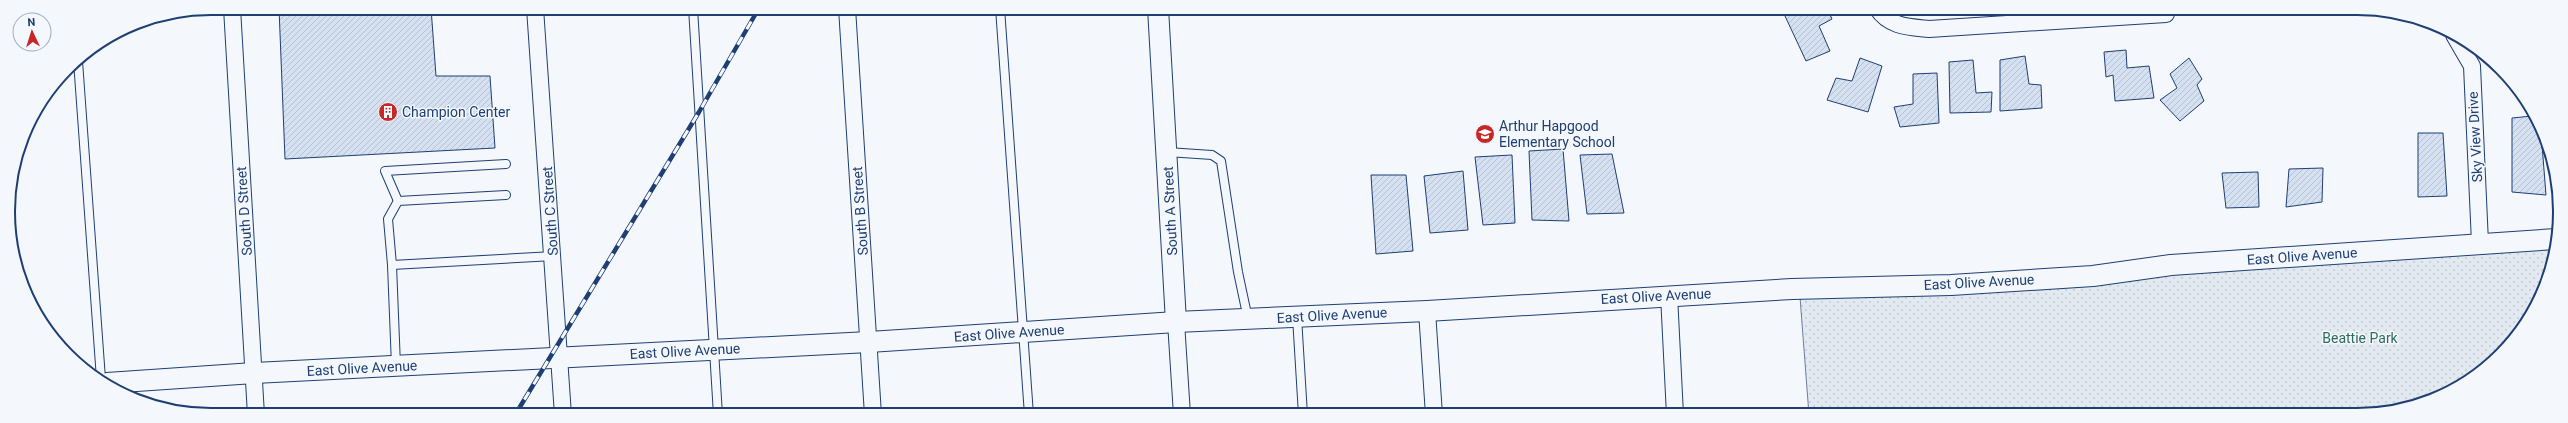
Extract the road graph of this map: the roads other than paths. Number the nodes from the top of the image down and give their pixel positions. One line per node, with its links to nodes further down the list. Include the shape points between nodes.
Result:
1 (232, 15): 29 (street, South D Street)
2 (536, 15): 17 (street, South C Street)
3 (693, 15): 26 (lane)
4 (847, 15): 25 (street, South B Street)
5 (1001, 15): 24 (lane)
6 (1158, 15): 11 (street, South A Street)
7 (1884, 15): 8 (street, via 1898,25 1929,30)
8 (2075, 15)
9 (2459, 44): 16 (street, Sky View Drive, via 2472,66)
10 (78, 68): 30 (lane)
11 (1166, 152): 22 (lane, via 1212,155 1221,161); 23 (street, South A Street)
12 (506, 164): 14 (lane, via 386,171)
13 (506, 195): 14 (lane)
14 (398, 202): 18 (lane, via 388,219)
15 (2551, 239): 16 (street, East Olive Avenue)
16 (2480, 243): 19 (street, East Olive Avenue, via 2171,265 2093,276)
17 (554, 256): 18 (lane); 27 (street, South C Street)
18 (392, 265): 28 (lane)
19 (1669, 295): 20 (street, East Olive Avenue); 40 (street)
20 (1427, 311): 21 (street, East Olive Avenue); 39 (street)
21 (1297, 316): 22 (street, East Olive Avenue); 38 (lane)
22 (1248, 319): 23 (street, East Olive Avenue)
23 (1176, 322): 24 (street, East Olive Avenue); 37 (street, South A Street)
24 (1024, 332): 25 (street, East Olive Avenue); 36 (lane)
25 (868, 342): 26 (street, East Olive Avenue); 35 (street, South B Street)
26 (715, 350): 27 (street, East Olive Avenue); 34 (lane)
27 (561, 357): 28 (street, East Olive Avenue); 33 (street, South C Street)
28 (396, 366): 29 (street, East Olive Avenue)
29 (254, 373): 31 (street, East Olive Avenue); 32 (street, South D Street)
30 (101, 374)
31 (114, 383)
32 (256, 408)
33 (563, 408)
34 (718, 408)
35 (873, 408)
36 (1029, 408)
37 (1182, 408)
38 (1303, 408)
39 (1434, 408)
40 (1675, 408)

